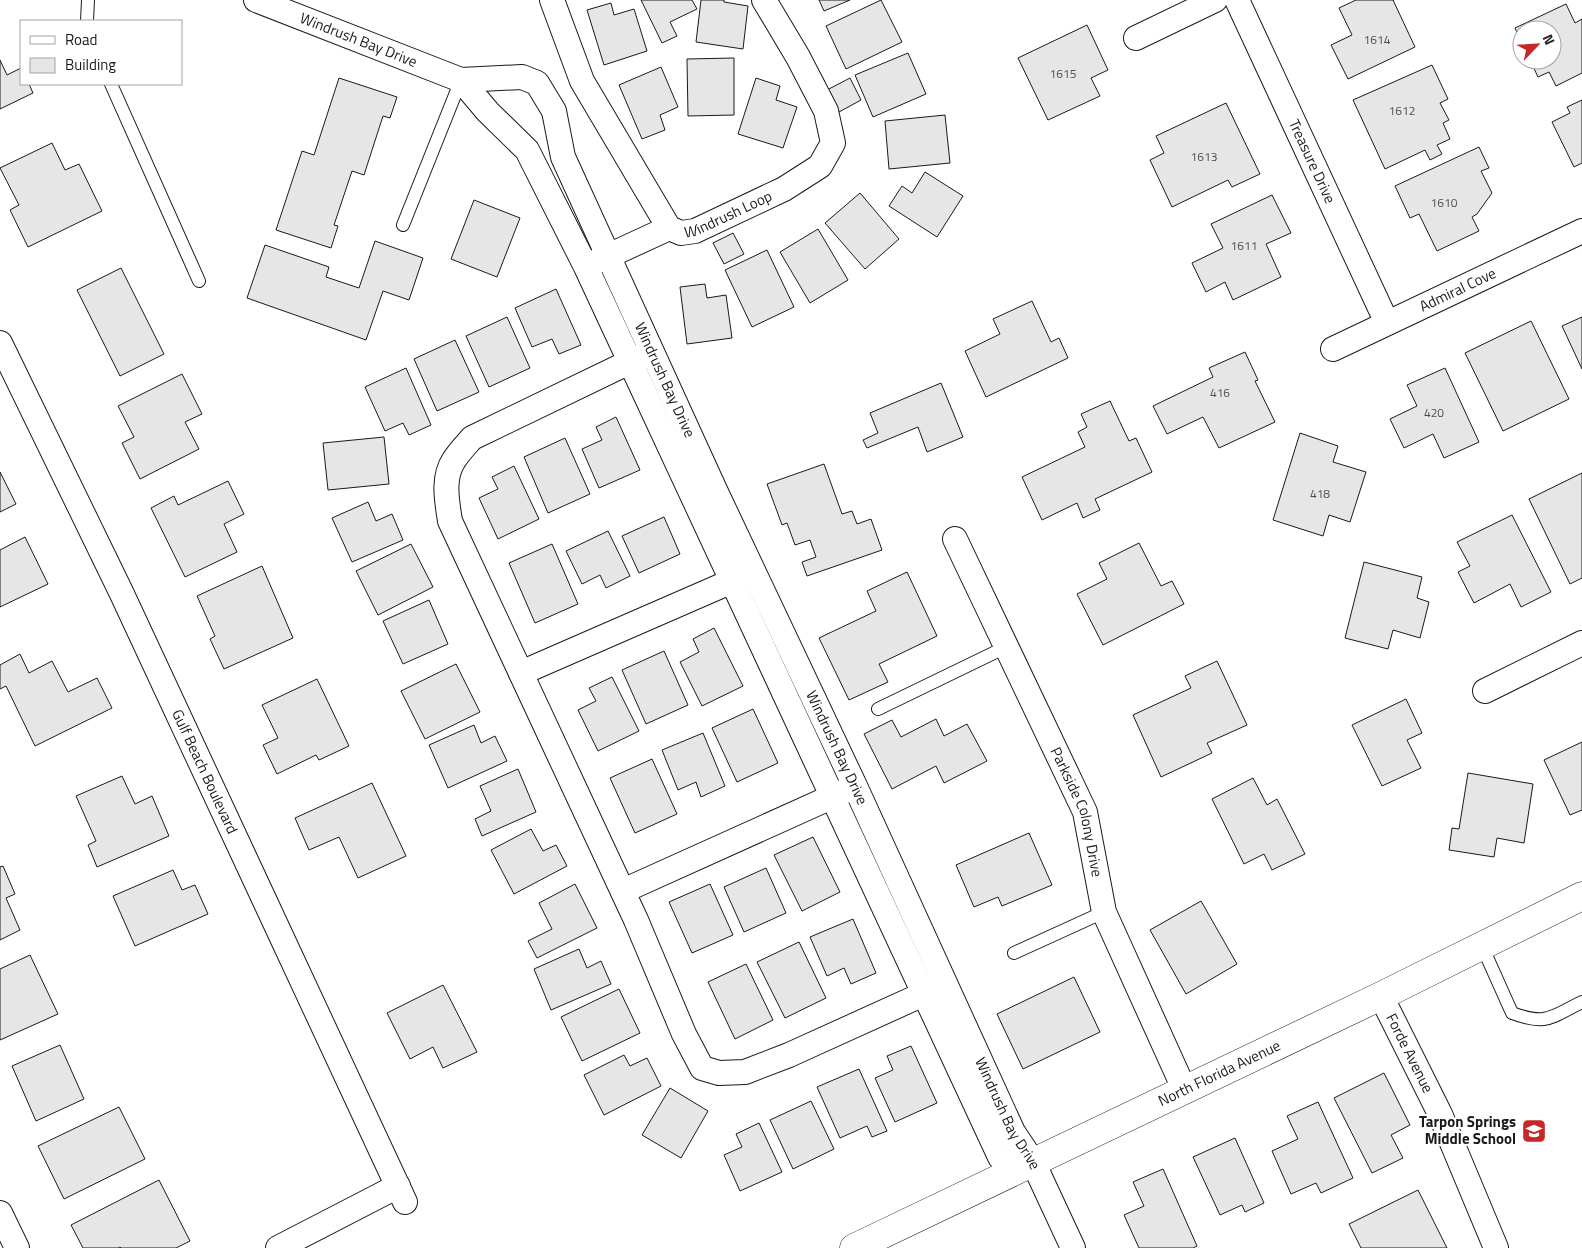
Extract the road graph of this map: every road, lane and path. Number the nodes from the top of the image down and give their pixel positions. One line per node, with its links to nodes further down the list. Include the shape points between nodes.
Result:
1 (88, 0): 7 (lane)
2 (256, 0): 9 (street, Windrush Bay Drive)
3 (552, 0): 14 (street, Windrush Loop, via 582,81)
4 (764, 0): 14 (street, Windrush Loop, via 826,111 833,143 820,166 784,188 695,230 681,233)
5 (1215, 0): 8 (street)
6 (1237, 0): 19 (street, Treasure Drive)
7 (88, 20)
8 (1136, 38)
9 (460, 80): 11 (street, Windrush Bay Drive, via 522,77 537,83 554,111); 12 (street, Windrush Bay Drive); 13 (lane)
10 (111, 85): 18 (lane)
11 (558, 133): 12 (street); 16 (street, Windrush Bay Drive, via 563,157)
12 (527, 150): 17 (street, Windrush Bay Drive)
13 (402, 225)
14 (669, 228): 16 (street)
15 (1582, 231): 19 (street, Admiral Cove)
16 (608, 256): 17 (street); 22 (street, Windrush Bay Drive)
17 (586, 267): 23 (street, Windrush Bay Drive)
18 (199, 281)
19 (1387, 323): 21 (street, Admiral Cove)
20 (0, 344): 45 (street, Gulf Beach Boulevard, via 127,604 401,1194)
21 (1333, 349)
22 (652, 351): 23 (street); 25 (street, Windrush Bay Drive)
23 (630, 361): 25 (street, Windrush Bay Drive); 28 (street, via 472,438 454,461 447,477 450,521)
24 (955, 539): 27 (street, Parkside Colony Drive)
25 (743, 577): 28 (street); 31 (street, Windrush Bay Drive); 32 (street, Windrush Bay Drive)
26 (1582, 643): 29 (street)
27 (1006, 647): 30 (lane); 35 (street, Parkside Colony Drive, via 1085,812)
28 (521, 672): 33 (street)
29 (1485, 690)
30 (878, 710)
31 (855, 786): 32 (street); 38 (street, Windrush Bay Drive)
32 (832, 796): 33 (street); 38 (street, Windrush Bay Drive)
33 (623, 891): 38 (street, via 684,1034 702,1068 719,1073 745,1072)
34 (1582, 896): 36 (street, North Florida Avenue)
35 (1104, 912): 37 (lane); 41 (street, Parkside Colony Drive)
36 (1482, 946): 39 (street, North Florida Avenue); 40 (lane, via 1512,1013 1530,1020 1547,1020)
37 (1014, 953)
38 (935, 988): 42 (street, Windrush Bay Drive, via 1013,1132)
39 (1381, 996): 41 (street, North Florida Avenue); 48 (street, Forde Avenue, via 1440,1114)
40 (1582, 1002)
41 (1185, 1091): 42 (street, North Florida Avenue)
42 (1033, 1162): 46 (street, North Florida Avenue); 47 (street, Windrush Bay Drive)
43 (0, 1212): 44 (street)
44 (17, 1248)
45 (278, 1248)
46 (854, 1248)
47 (1073, 1248)
48 (1496, 1248)

